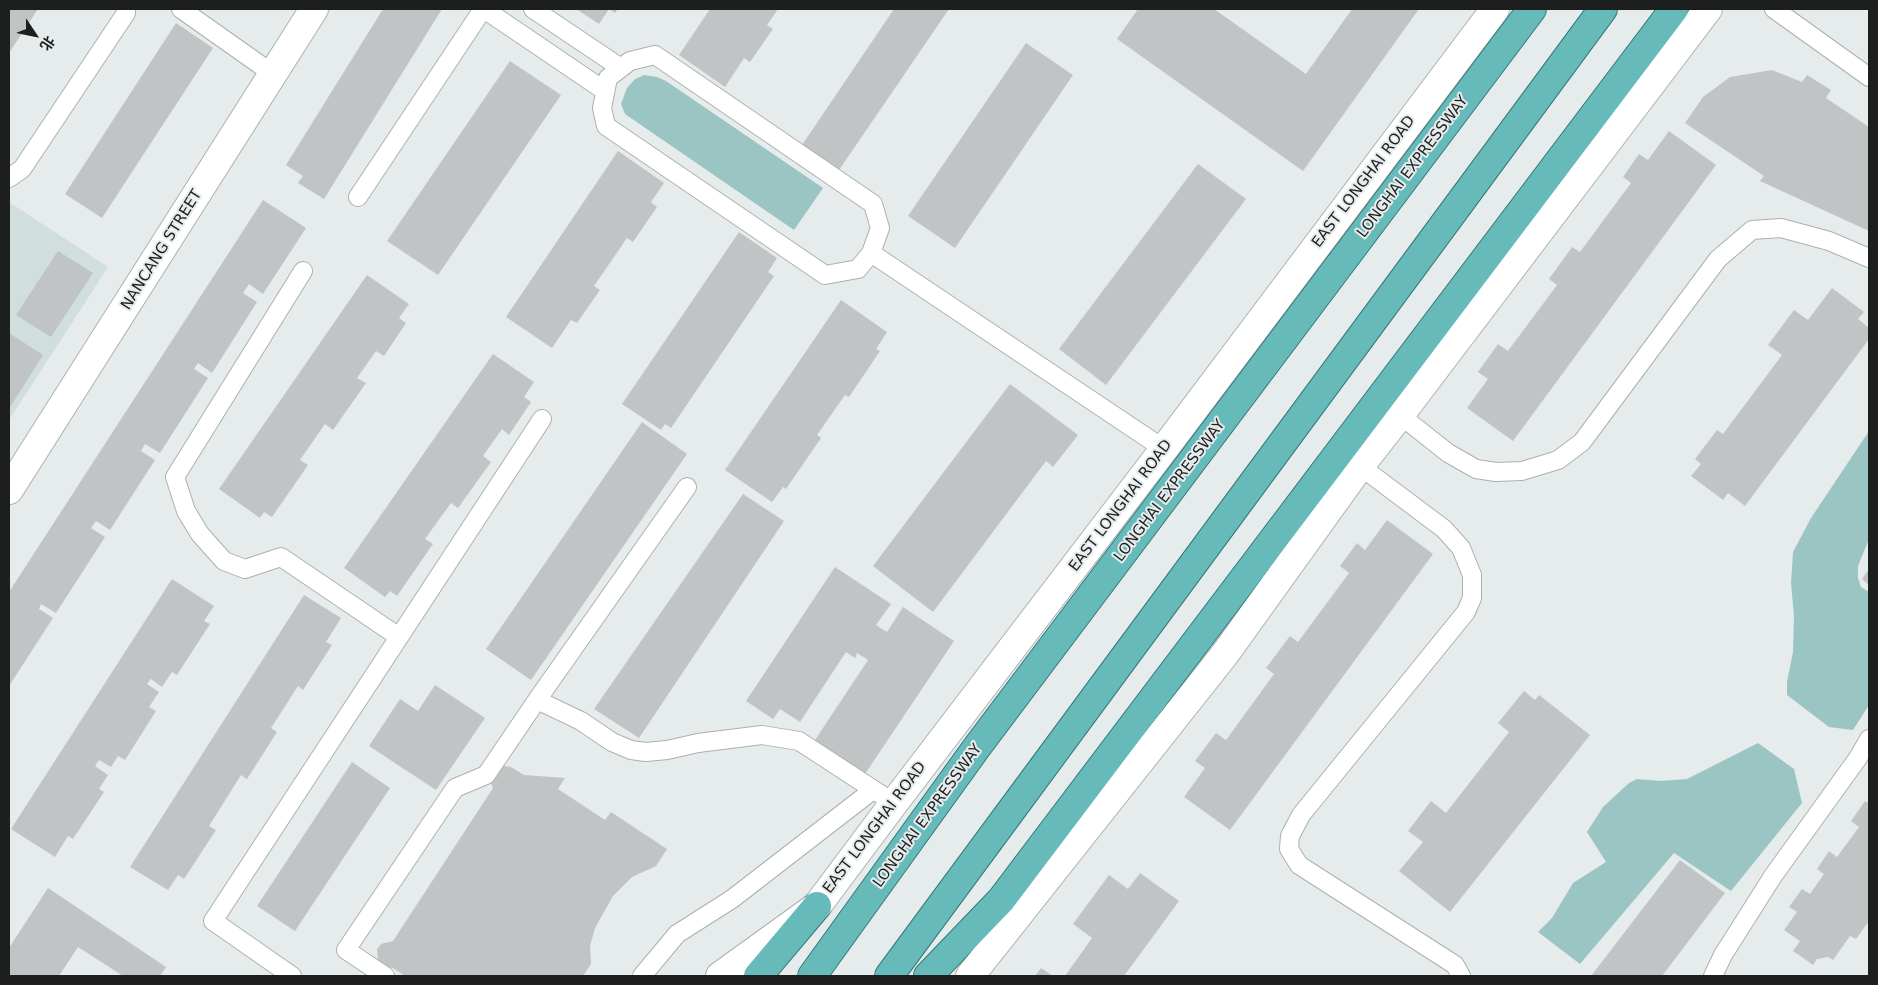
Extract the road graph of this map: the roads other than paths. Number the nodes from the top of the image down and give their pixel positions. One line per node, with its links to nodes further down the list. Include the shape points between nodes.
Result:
1 (126, 9): 16 (lane, via 22,169)
2 (181, 9): 13 (lane)
3 (314, 9): 13 (street, NANCANG STREET)
4 (483, 9): 15 (lane); 17 (lane)
5 (533, 9): 12 (lane)
6 (1494, 9): 23 (street, EAST LONGHAI ROAD)
7 (1532, 9): 37 (highway, LONGHAI EXPRESSWAY, via 977,747)
8 (1604, 9): 38 (highway)
9 (1674, 9): 39 (highway, via 1001,900)
10 (1708, 9): 21 (street)
11 (1774, 9): 14 (lane)
12 (621, 68): 15 (lane, via 608,78); 18 (lane, via 630,61 655,55 873,204 880,228)
13 (273, 74): 26 (street, NANCANG STREET)
14 (1869, 77)
15 (605, 90): 18 (lane, via 602,108 606,126 825,275 858,269)
16 (9, 178)
17 (358, 197)
18 (871, 253): 23 (lane)
19 (1869, 258): 21 (lane, via 1829,241 1781,228 1752,230 1718,259 1582,442 1558,460 1522,471 1476,469)
20 (303, 271): 27 (lane, via 175,477 186,511 200,534 224,561 245,569 281,557)
21 (1400, 416): 24 (street)
22 (542, 419): 27 (lane)
23 (1164, 449): 30 (street, EAST LONGHAI ROAD)
24 (1360, 466): 40 (street, via 1225,654); 41 (lane, via 1444,529 1461,548 1472,575 1472,598 1466,612 1301,815 1290,836 1289,848 1299,864 1455,965)
25 (686, 487): 28 (lane)
26 (9, 490)
27 (399, 637): 32 (lane, via 213,921)
28 (538, 700): 30 (lane, via 631,750 653,752 762,736 799,741); 33 (lane, via 486,775 456,788 346,950)
29 (1869, 739): 42 (lane, via 1773,876)
30 (883, 796): 31 (street, EAST LONGHAI ROAD); 34 (lane, via 677,934)
31 (817, 906): 35 (street, EAST LONGHAI ROAD); 36 (highway)
32 (292, 976)
33 (385, 976)
34 (642, 976)
35 (720, 976)
36 (758, 976)
37 (812, 976)
38 (889, 976)
39 (928, 976)
40 (970, 976)
41 (1461, 976)
42 (1713, 976)

